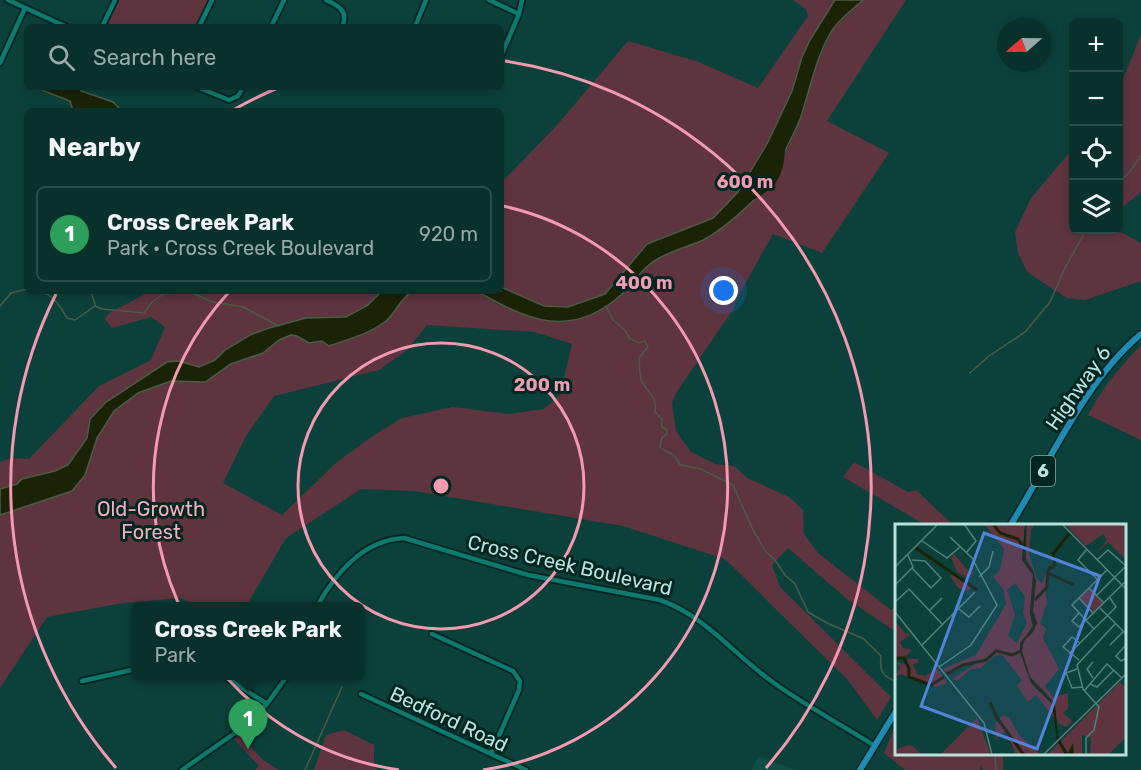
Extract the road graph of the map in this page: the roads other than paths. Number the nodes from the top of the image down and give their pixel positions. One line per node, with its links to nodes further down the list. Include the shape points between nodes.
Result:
1 (8, 0): 9 (street)
2 (115, 0): 12 (street)
3 (212, 0): 13 (street)
4 (284, 0): 14 (street)
5 (326, 0): 15 (street, via 344,12)
6 (426, 0): 16 (street)
7 (489, 0): 10 (street)
8 (522, 0): 10 (street)
9 (26, 8): 11 (street); 18 (street)
10 (519, 14): 17 (street)
11 (61, 24)
12 (103, 24)
13 (200, 24)
14 (272, 24)
15 (344, 24)
16 (416, 24)
17 (504, 49)
18 (0, 63)
19 (204, 90): 20 (street, via 229,100)
20 (241, 90)
21 (1141, 334): 22 (main road, Highway 6 / 6, via 1107,368)
22 (1011, 524)
23 (319, 602): 32 (street, Cross Creek Boulevard, via 335,576 361,554 382,542 404,538 528,575 660,600 679,606 773,683)
24 (432, 634): 33 (street, via 519,677 519,690)
25 (131, 670): 28 (street)
26 (231, 680): 30 (street)
27 (284, 680): 30 (street)
28 (81, 681)
29 (361, 694): 33 (street, Bedford Road)
30 (267, 704): 34 (street, via 245,726)
31 (895, 714): 32 (main road)
32 (875, 746): 36 (main road)
33 (491, 754): 35 (street, Bedford Road)
34 (182, 770)
35 (526, 770)
36 (860, 770)

